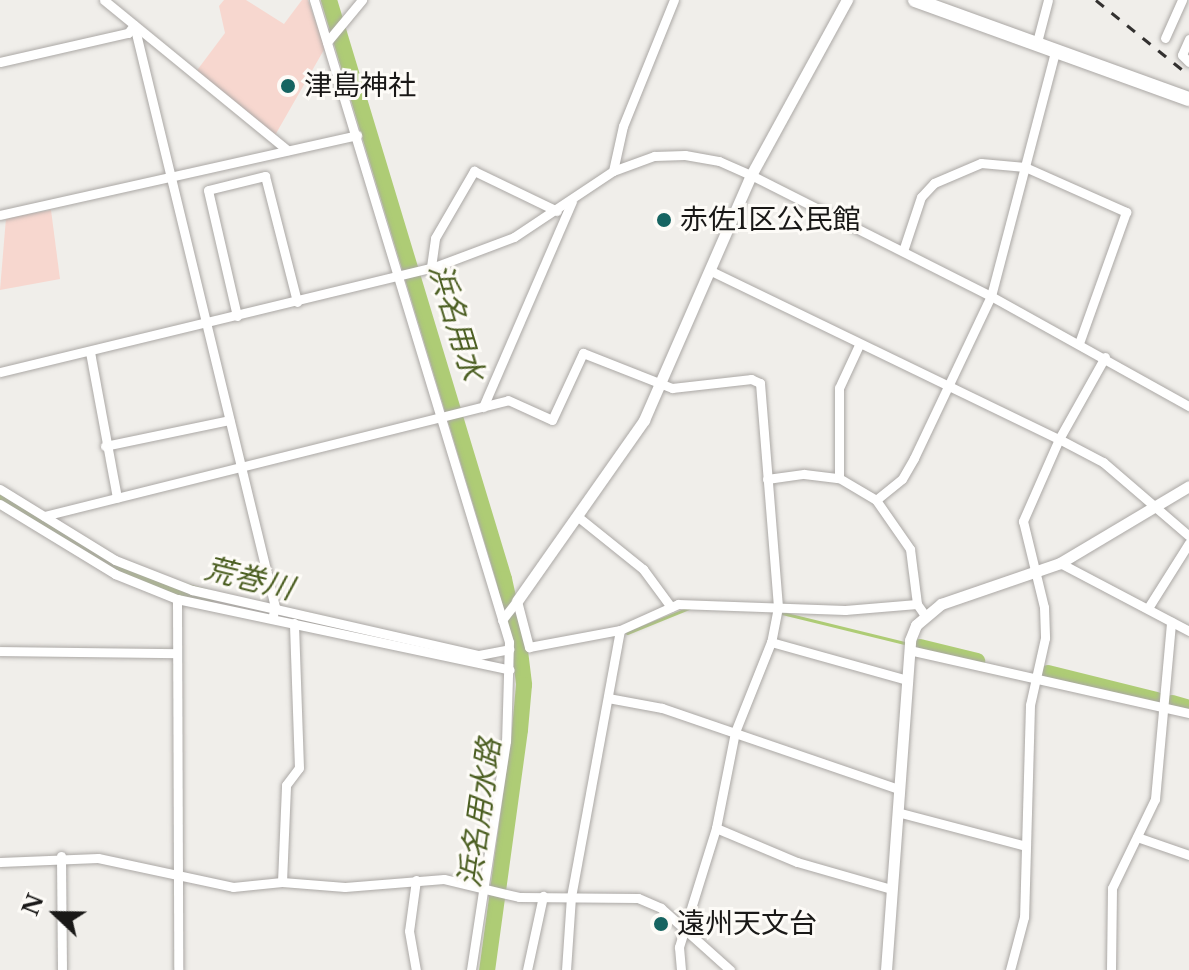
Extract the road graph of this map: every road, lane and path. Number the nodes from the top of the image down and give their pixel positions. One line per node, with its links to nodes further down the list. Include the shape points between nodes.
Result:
1 (104, 0): 9 (street)
2 (314, 0): 12 (street)
3 (362, 0): 12 (street)
4 (674, 0): 21 (street, via 623,126)
5 (847, 0): 23 (street)
6 (915, 0): 13 (highway)
7 (1048, 0): 13 (street)
8 (1182, 0): 10 (street)
9 (134, 25): 15 (street, via 128,33); 19 (street); 22 (street)
10 (1165, 38)
11 (1189, 39): 16 (street, via 1182,55)
12 (330, 40): 18 (street)
13 (1037, 42): 14 (highway)
14 (1056, 48): 17 (highway); 20 (street)
15 (0, 62)
16 (1189, 62)
17 (1189, 99)
18 (357, 135): 19 (street); 30 (street)
19 (287, 150): 22 (street)
20 (1025, 167): 27 (street, via 981,163 934,183 921,197); 31 (street); 35 (street, via 1126,212)
21 (613, 171): 23 (street, via 654,156 685,155 719,161); 24 (street)
22 (171, 174): 26 (street); 34 (street)
23 (751, 175): 27 (street); 29 (street)
24 (572, 201): 25 (street); 43 (street)
25 (557, 211): 28 (street, via 514,237); 28 (street, via 474,171 435,238)
26 (0, 215)
27 (903, 251): 31 (street)
28 (431, 267): 30 (street)
29 (711, 271): 36 (street); 40 (street)
30 (401, 276): 32 (street); 44 (street)
31 (991, 296): 35 (street); 41 (street)
32 (297, 302): 33 (street); 33 (street, via 265,176 208,190)
33 (237, 316): 34 (street)
34 (208, 323): 37 (street); 45 (street)
35 (1079, 343): 38 (street)
36 (859, 345): 41 (street); 49 (street, via 839,388)
37 (90, 352): 39 (street); 47 (street, via 107,425)
38 (1105, 357): 42 (street); 46 (street)
39 (0, 372)
40 (664, 382): 43 (street, via 583,353 552,420 508,400); 50 (street, via 676,388 751,379 760,383); 58 (street)
41 (946, 389): 46 (street); 54 (street, via 902,479)
42 (1189, 406)
43 (483, 407): 44 (street)
44 (444, 419): 48 (street); 71 (street)
45 (229, 420): 47 (street); 48 (street)
46 (1059, 439): 56 (street, via 1088,452); 62 (street, via 1023,521)
47 (105, 446): 53 (street)
48 (242, 468): 53 (street); 69 (street)
49 (839, 478): 50 (street, via 804,474); 54 (street)
50 (767, 479): 67 (street)
51 (1189, 486): 56 (street)
52 (0, 489): 57 (street)
53 (117, 498): 57 (street)
54 (876, 500): 65 (street, via 910,549)
55 (0, 504): 63 (street, via 115,574)
56 (1158, 506): 59 (street); 61 (street)
57 (44, 516): 69 (street, via 115,560)
58 (577, 516): 64 (street); 66 (street, via 651,577)
59 (1189, 536)
60 (1189, 543): 68 (street)
61 (1060, 563): 62 (street); 68 (street)
62 (1035, 571): 70 (street); 82 (street, via 1045,638)
63 (177, 599): 69 (street); 80 (street)
64 (517, 601): 71 (street); 74 (street, via 529,647)
65 (917, 604): 67 (street, via 845,610); 70 (street)
66 (671, 607): 67 (street); 74 (street)
67 (778, 607): 76 (street)
68 (1148, 608): 72 (street)
69 (274, 614): 73 (street); 77 (street, via 479,655)
70 (924, 614): 78 (street)
71 (502, 620): 77 (street)
72 (1171, 622): 75 (street); 85 (street)
73 (294, 623): 81 (street); 98 (street, via 299,768 286,785)
74 (620, 630): 84 (street)
75 (1189, 631)
76 (771, 642): 83 (street); 87 (street)
77 (509, 649): 81 (street)
78 (909, 650): 82 (street); 83 (street)
79 (0, 651): 80 (street)
80 (176, 653): 96 (street)
81 (510, 670): 100 (street, via 506,741)
82 (1036, 676): 85 (street); 92 (street, via 1028,733)
83 (907, 680): 88 (street)
84 (608, 698): 87 (street, via 662,708); 102 (street)
85 (1163, 706): 86 (street); 91 (street, via 1155,799)
86 (1189, 713)
87 (735, 732): 88 (street); 90 (street)
88 (899, 789): 89 (street)
89 (897, 812): 92 (street); 99 (street)
90 (716, 828): 99 (street, via 797,862); 103 (street)
91 (1137, 837): 93 (street); 114 (street, via 1112,888)
92 (1026, 846): 113 (street, via 1024,917)
93 (1189, 855)
94 (61, 856): 95 (street); 96 (street); 104 (street)
95 (0, 862)
96 (178, 874): 98 (street, via 233,887); 105 (street)
97 (416, 880): 98 (street, via 345,887); 100 (street, via 444,879); 106 (street, via 409,931)
98 (282, 882)
99 (891, 889): 112 (street)
100 (484, 892): 101 (street); 107 (street)
101 (543, 896): 102 (street); 108 (street)
102 (571, 897): 103 (street, via 638,898); 109 (street)
103 (685, 928): 110 (street); 111 (street)
104 (62, 970)
105 (178, 970)
106 (416, 970)
107 (471, 970)
108 (527, 970)
109 (566, 970)
110 (681, 970)
111 (730, 970)
112 (886, 970)
113 (1010, 970)
114 (1111, 970)

